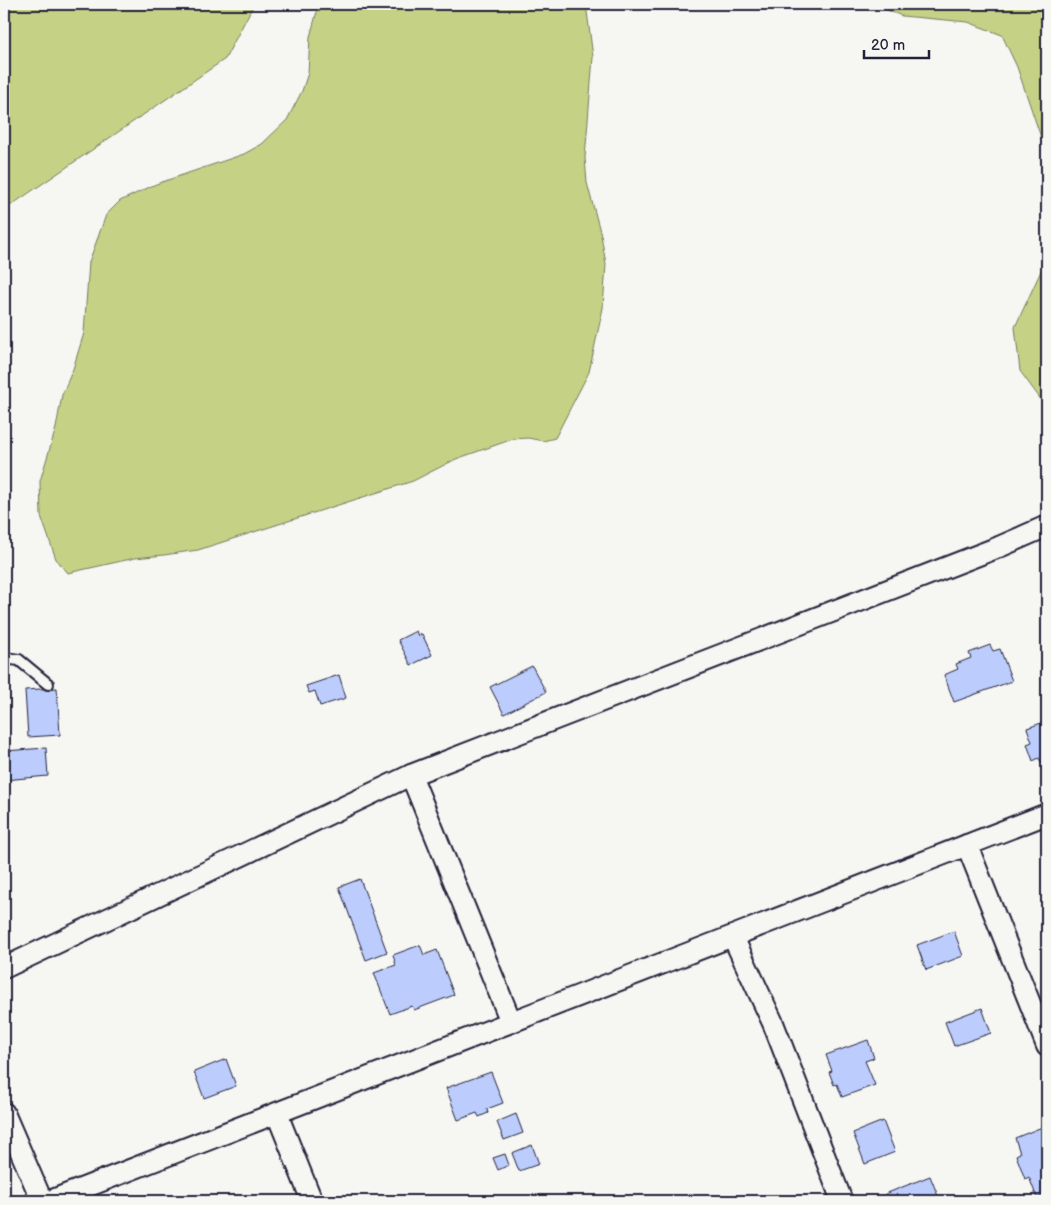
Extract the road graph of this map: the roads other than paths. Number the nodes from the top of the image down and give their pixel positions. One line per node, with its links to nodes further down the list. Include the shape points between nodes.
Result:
1 (1047, 526): 4 (street)
2 (4, 658): 3 (lane, via 18,660)
3 (48, 684)
4 (411, 775): 8 (street); 9 (street)
5 (1047, 814): 6 (street)
6 (967, 845): 7 (street); 10 (street)
7 (733, 937): 9 (street); 16 (street, via 773,1023)
8 (4, 968)
9 (512, 1022): 12 (street)
10 (1047, 1046)
11 (4, 1113): 13 (street)
12 (277, 1114): 14 (street); 15 (street)
13 (42, 1201)
14 (50, 1201)
15 (312, 1201)
16 (842, 1201)

